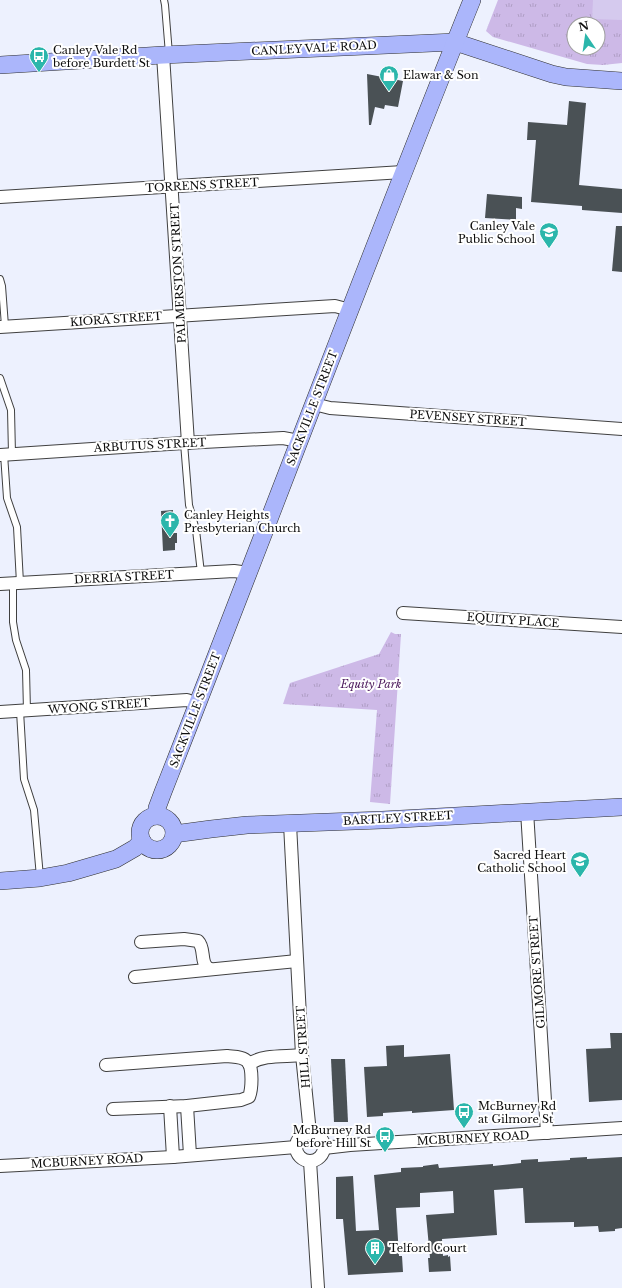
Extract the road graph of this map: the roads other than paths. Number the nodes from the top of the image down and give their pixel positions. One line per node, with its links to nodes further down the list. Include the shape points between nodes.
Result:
1 (164, 0): 4 (lane, PALMERSTON STREET)
2 (472, 0): 3 (main road, SACKVILLE STREET)
3 (455, 42): 4 (main road, CANLEY VALE ROAD); 6 (main road, CANLEY VALE ROAD, via 566,77); 7 (main road, SACKVILLE STREET)
4 (166, 55): 5 (main road, CANLEY VALE ROAD); 8 (street, PALMERSTON STREET)
5 (0, 65)
6 (622, 81)
7 (403, 172): 8 (street, TORRENS STREET); 11 (main road, SACKVILLE STREET)
8 (172, 187): 9 (street, TORRENS STREET); 12 (street, PALMERSTON STREET)
9 (0, 197)
10 (0, 279): 13 (lane)
11 (350, 310): 12 (street, KIORA STREET, via 334,306); 15 (main road, SACKVILLE STREET)
12 (180, 315): 13 (street, KIORA STREET); 18 (street, PALMERSTON STREET)
13 (2, 326)
14 (0, 378): 19 (lane, via 10,410)
15 (314, 404): 16 (street, PEVENSEY STREET, via 330,408); 17 (main road, SACKVILLE STREET)
16 (622, 429)
17 (299, 441): 18 (street, ARBUTUS STREET, via 283,438); 21 (main road, SACKVILLE STREET)
18 (186, 443): 19 (street, ARBUTUS STREET); 20 (lane, PALMERSTON STREET, via 189,505 196,530)
19 (5, 454): 23 (lane, via 7,498 16,527)
20 (201, 573): 21 (street, DERRIA STREET); 23 (street, DERRIA STREET)
21 (249, 573): 26 (main road, SACKVILLE STREET)
22 (0, 584): 23 (street, DERRIA STREET)
23 (16, 584): 27 (lane, via 16,640 26,670)
24 (403, 613): 25 (street, EQUITY PLACE)
25 (622, 627)
26 (197, 704): 27 (street, WYONG STREET, via 187,700); 31 (main road, SACKVILLE STREET)
27 (24, 711): 28 (street, WYONG STREET); 35 (lane, via 24,779 34,810)
28 (0, 712)
29 (622, 807): 30 (main road, BARTLEY STREET)
30 (527, 811): 32 (main road, BARTLEY STREET); 49 (street, GILMORE STREET)
31 (156, 816): 33 (main road, via 171,824); 34 (main road, via 142,824)
32 (290, 824): 33 (main road, BARTLEY STREET); 38 (street, HILL STREET)
33 (174, 834): 34 (main road, via 165,848 150,848)
34 (142, 841): 35 (main road, via 116,859)
35 (40, 878): 36 (main road)
36 (0, 881)
37 (141, 942): 39 (street, via 198,940 202,945 206,967)
38 (298, 961): 39 (street); 41 (street, HILL STREET)
39 (210, 969): 40 (street)
40 (135, 977)
41 (302, 1055): 42 (street, via 266,1057); 48 (street, HILL STREET)
42 (249, 1064): 43 (street, via 240,1057 227,1056); 45 (street, via 249,1097)
43 (106, 1065)
44 (170, 1106): 45 (street); 46 (street); 53 (street)
45 (187, 1106): 52 (street)
46 (113, 1109)
47 (622, 1128): 49 (street, MCBURNEY ROAD)
48 (310, 1133): 50 (street, via 299,1139); 51 (street, via 322,1139)
49 (547, 1133): 51 (street, MCBURNEY ROAD)
50 (296, 1147): 52 (street, MCBURNEY ROAD); 54 (street, via 302,1158)
51 (324, 1148): 54 (street, via 321,1156)
52 (190, 1155): 53 (street, MCBURNEY ROAD)
53 (174, 1156): 55 (street, MCBURNEY ROAD)
54 (310, 1161): 56 (street)
55 (0, 1166)
56 (318, 1288)

